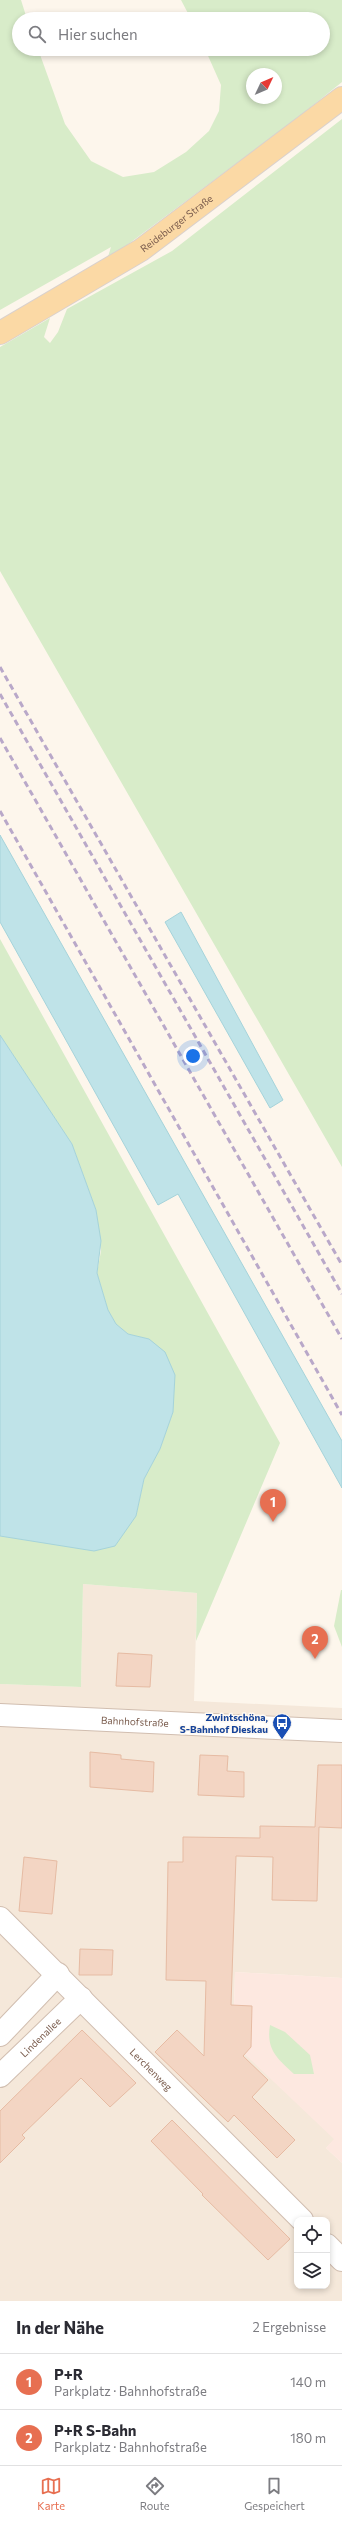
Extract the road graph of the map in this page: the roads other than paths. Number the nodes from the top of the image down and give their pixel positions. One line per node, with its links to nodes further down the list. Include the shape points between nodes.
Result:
1 (342, 98): 2 (main road, Reideburger Straße, via 141,250)
2 (0, 333)
3 (0, 1715): 4 (street, Bahnhofstraße)
4 (342, 1731)
5 (0, 1918): 6 (street, Lerchenweg)
6 (58, 1974): 7 (street, Lerchenweg); 8 (street)
7 (81, 1998): 9 (street, Lindenallee); 10 (street, Lerchenweg)
8 (0, 2035)
9 (0, 2076)
10 (299, 2217)
11 (330, 2248): 12 (street)
12 (342, 2260)

